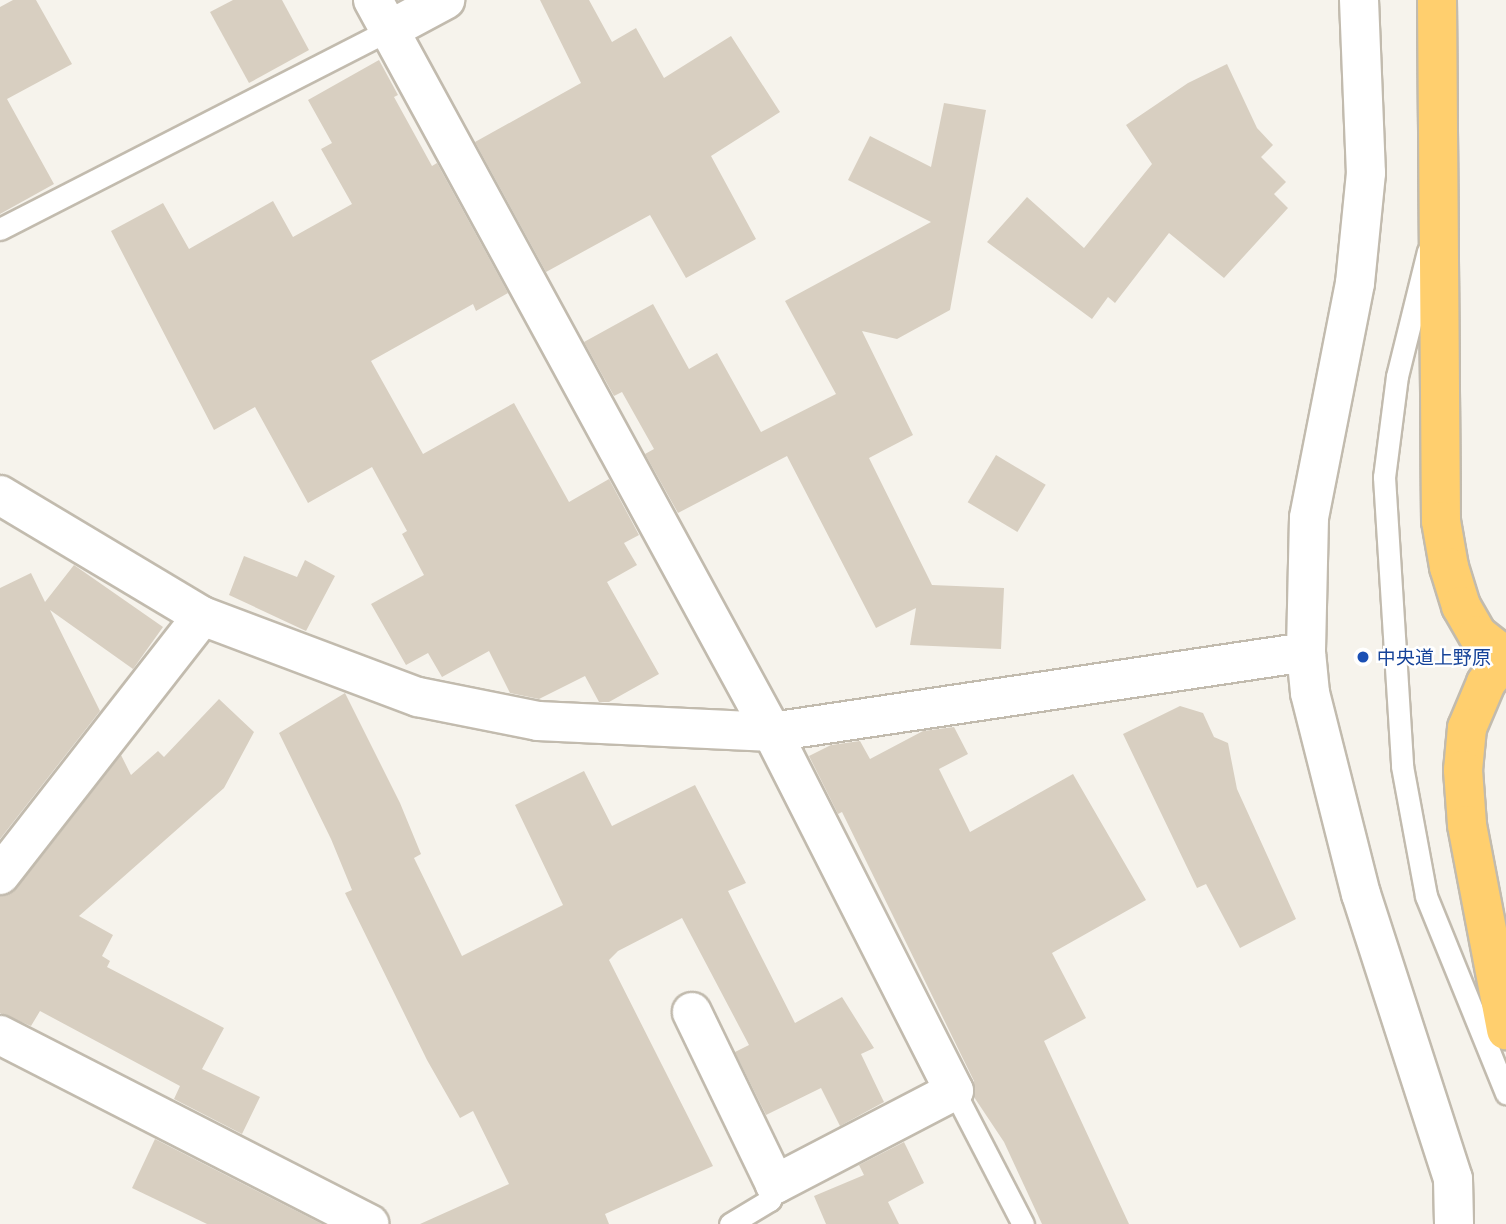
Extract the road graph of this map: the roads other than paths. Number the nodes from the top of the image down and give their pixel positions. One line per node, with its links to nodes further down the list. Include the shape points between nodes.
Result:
1 (444, 0): 4 (street)
2 (1359, 0): 9 (street, via 1366,173 1355,283 1309,518)
3 (1437, 0): 5 (highway)
4 (381, 15): 6 (lane); 11 (street)
5 (1441, 206): 10 (highway, via 1441,521 1461,606 1478,635); 17 (lane, via 1408,319 1387,436 1387,553 1402,766 1415,852 1430,908)
6 (0, 229)
7 (0, 495): 8 (street)
8 (202, 616): 11 (street, via 418,697 538,721); 12 (street)
9 (1306, 652): 11 (street); 22 (street, via 1310,693 1361,894 1453,1179)
10 (1506, 657): 14 (highway, via 1486,683 1467,728 1463,770 1467,825)
11 (772, 732): 16 (street)
12 (0, 875)
13 (692, 1012): 18 (street)
14 (1506, 1030)
15 (0, 1035): 19 (street)
16 (954, 1091): 18 (street); 21 (lane)
17 (1506, 1093)
18 (775, 1184): 20 (lane, via 770,1200)
19 (370, 1224)
20 (730, 1224)
21 (1023, 1224)
22 (1454, 1224)

